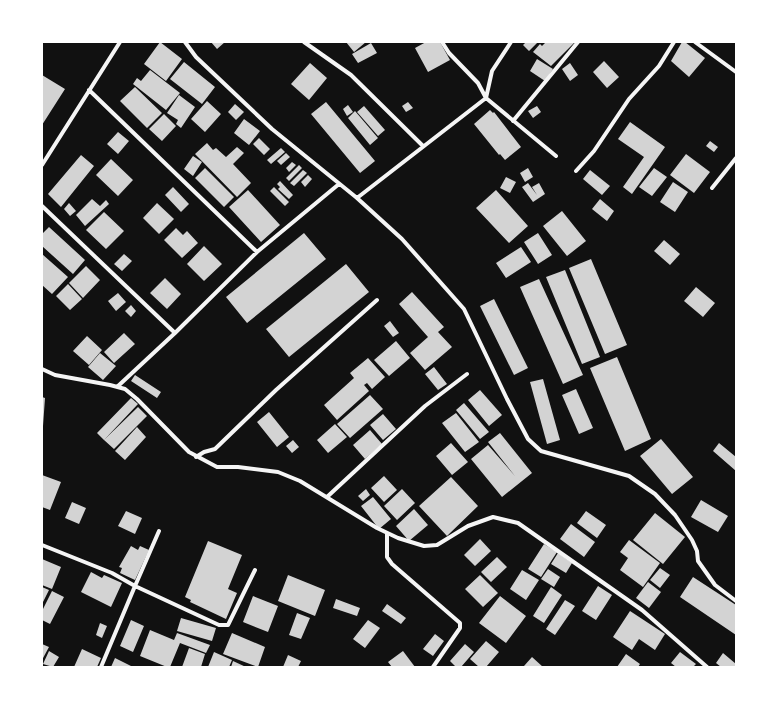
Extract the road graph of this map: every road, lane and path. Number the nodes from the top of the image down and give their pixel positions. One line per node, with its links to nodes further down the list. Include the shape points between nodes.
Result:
1 (120, 42): 10 (street)
2 (185, 42): 18 (street, via 196,57 272,129)
3 (304, 42): 13 (street, via 351,75)
4 (442, 42): 11 (street, via 478,83)
5 (511, 42): 11 (street, via 492,71)
6 (578, 42): 12 (street)
7 (674, 42): 17 (street, via 659,66 629,99 594,151)
8 (695, 42): 9 (street)
9 (736, 72)
10 (89, 90): 16 (street); 22 (street)
11 (486, 98): 12 (street); 13 (street)
12 (513, 122): 14 (street)
13 (423, 146): 20 (street)
14 (556, 156)
15 (736, 158): 19 (street)
16 (42, 165)
17 (576, 171)
18 (339, 184): 20 (street); 22 (street)
19 (712, 188)
20 (357, 198): 35 (street, via 402,239 464,309 528,439 541,451 629,476 655,494 675,515 692,540 698,562 715,585)
21 (42, 206): 24 (street)
22 (256, 252): 24 (street)
23 (377, 300): 28 (street, via 276,390 215,449)
24 (175, 333): 27 (street)
25 (42, 369): 27 (street, via 55,375)
26 (467, 374): 29 (street, via 425,406)
27 (117, 387): 28 (street, via 137,399)
28 (196, 457): 29 (street, via 217,467 278,472)
29 (327, 497): 31 (street)
30 (159, 531): 34 (street)
31 (387, 533): 37 (street, via 387,557 392,564 460,623 460,628); 38 (street, via 424,546 437,545 468,526 492,517 518,523 642,610)
32 (42, 545): 34 (street, via 112,573)
33 (255, 570): 34 (street, via 228,625 219,625)
34 (135, 586): 36 (street)
35 (736, 600)
36 (101, 667)
37 (433, 667)
38 (706, 667)

